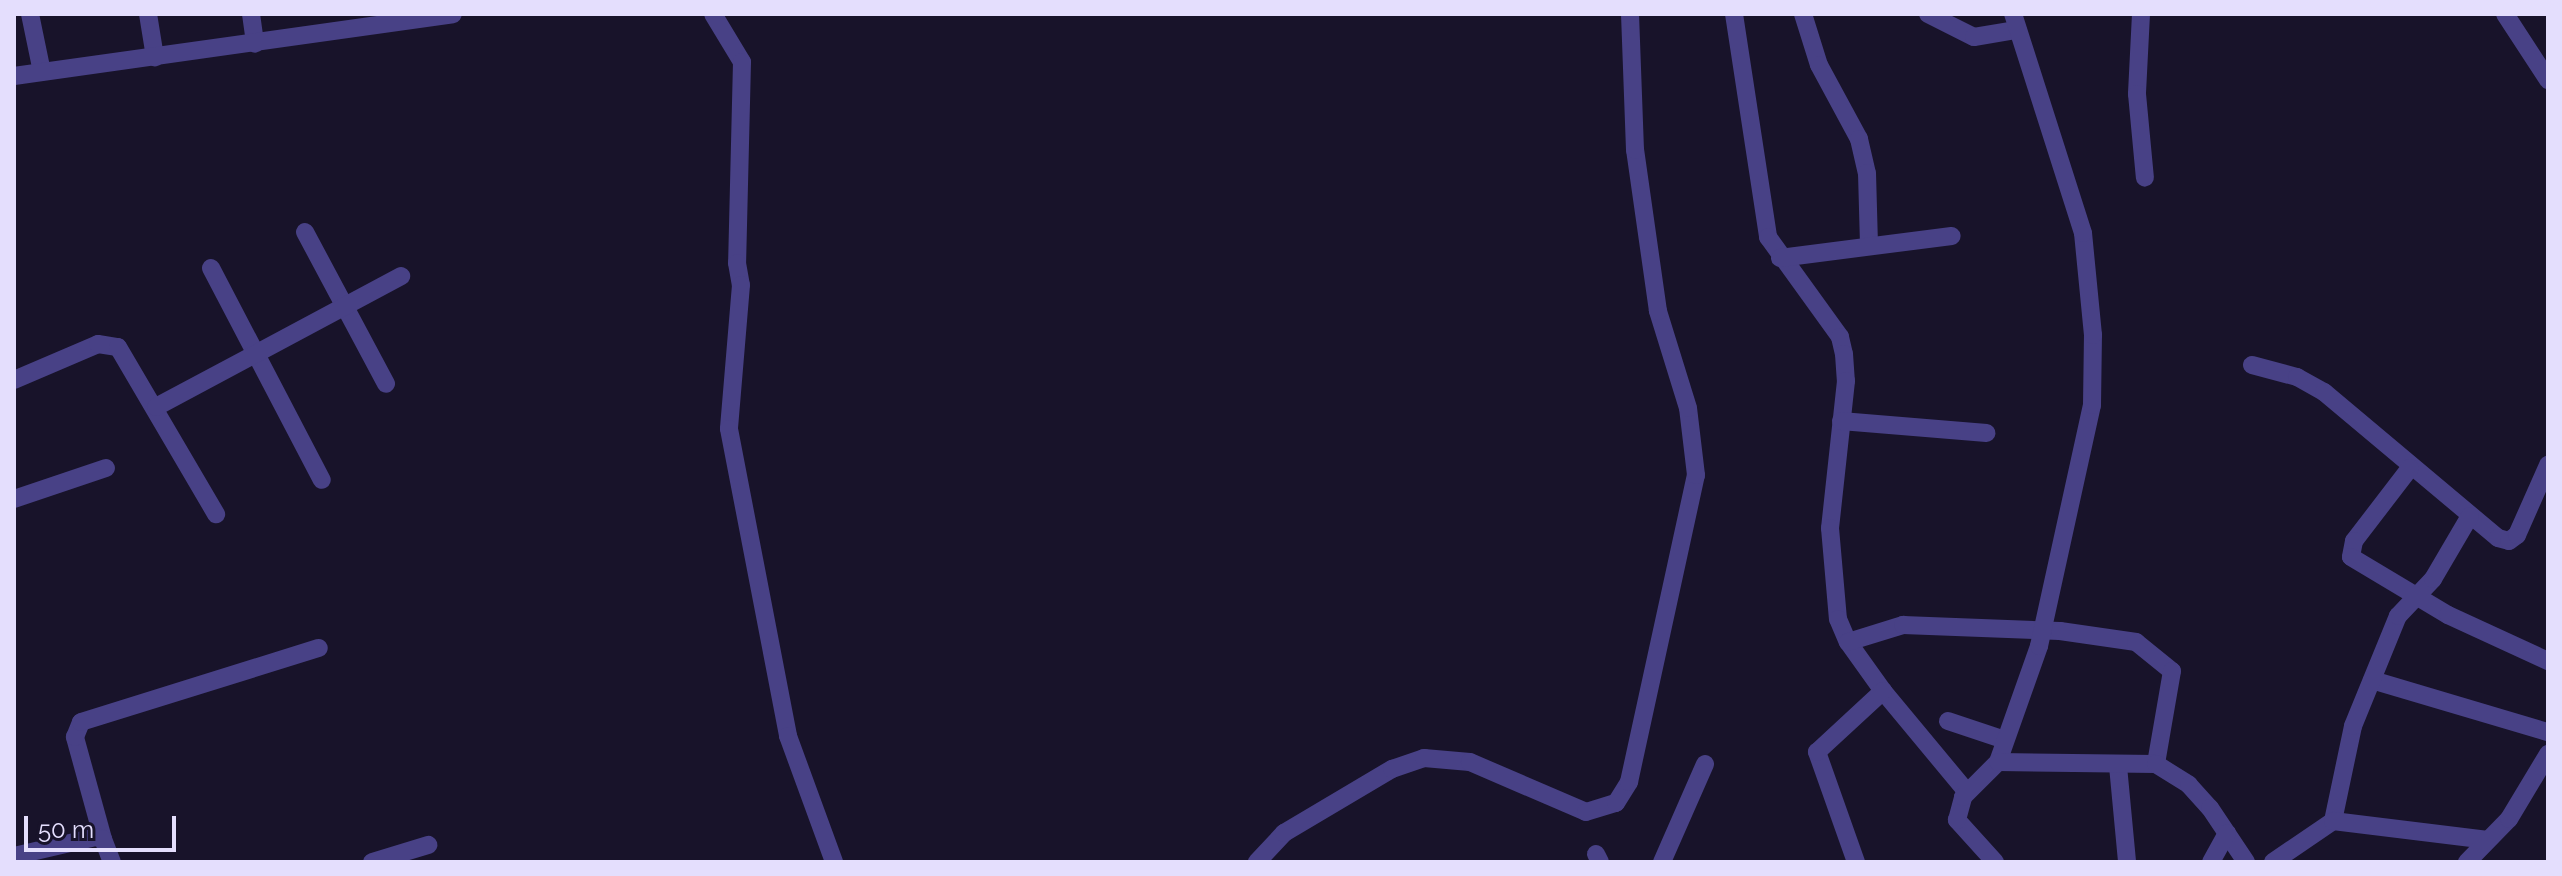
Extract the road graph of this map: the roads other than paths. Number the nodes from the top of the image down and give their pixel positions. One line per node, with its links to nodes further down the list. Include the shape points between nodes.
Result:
1 (30, 14): 16 (street)
2 (148, 14): 15 (street)
3 (251, 14): 14 (street)
4 (453, 14): 12 (street)
5 (713, 14): 65 (street, via 742,62 737,263 741,285 729,429 788,736)
6 (1630, 14): 66 (street, via 1635,150 1658,311 1688,408 1696,475 1629,782 1616,803 1586,812 1470,762 1424,758 1392,769 1284,833)
7 (1734, 14): 23 (street, via 1762,213)
8 (1803, 14): 22 (street, via 1819,65 1859,139 1867,173)
9 (1928, 14): 13 (street, via 1974,37)
10 (2141, 14): 19 (street, via 2137,94)
11 (2505, 14): 18 (street)
12 (358, 20): 14 (street)
13 (2015, 22): 42 (street, via 2083,233 2093,335 2092,405)
14 (255, 44): 15 (street)
15 (155, 57): 16 (street)
16 (42, 72): 17 (street)
17 (14, 76)
18 (2548, 80)
19 (2145, 178)
20 (305, 232): 26 (street)
21 (1952, 236): 22 (street)
22 (1869, 244): 23 (street)
23 (1780, 258): 32 (street, via 1840,337 1846,381)
24 (211, 268): 27 (street)
25 (401, 276): 26 (street)
26 (344, 307): 27 (street); 30 (street)
27 (256, 354): 31 (street); 37 (street)
28 (2252, 365): 36 (street, via 2297,377 2324,392)
29 (14, 380): 31 (street, via 98,344 118,347)
30 (386, 384)
31 (156, 407): 39 (street)
32 (1841, 421): 33 (street); 43 (street, via 1830,528 1838,619)
33 (1987, 433)
34 (2548, 465): 40 (street, via 2514,538 2498,538)
35 (106, 468): 38 (street)
36 (2410, 468): 40 (street); 41 (street, via 2354,541 2351,557)
37 (322, 480)
38 (14, 499)
39 (216, 514)
40 (2470, 516): 41 (street, via 2433,579)
41 (2416, 596): 45 (street); 46 (street, via 2398,616)
42 (2043, 630): 43 (street, via 1903,625); 50 (street); 54 (street, via 2136,642 2172,671)
43 (1848, 642): 47 (street)
44 (319, 648): 59 (street, via 81,722 75,737)
45 (2548, 661)
46 (2372, 680): 49 (street); 57 (street, via 2353,726)
47 (1883, 691): 56 (street); 68 (street, via 1817,752)
48 (1948, 721): 50 (street)
49 (2548, 732)
50 (2005, 740): 52 (street)
51 (2548, 754): 60 (street, via 2509,819)
52 (1998, 762): 55 (street); 56 (street)
53 (1705, 764): 67 (street)
54 (2156, 764): 55 (street); 58 (street, via 2189,785)
55 (2118, 766): 70 (street)
56 (1967, 792): 69 (street, via 1957,820)
57 (2333, 821): 60 (street); 73 (street)
58 (2227, 833): 71 (street); 72 (street)
59 (103, 839): 62 (street); 63 (street)
60 (2488, 840): 74 (street)
61 (428, 845): 64 (street)
62 (14, 856)
63 (112, 862)
64 (372, 862)
65 (834, 862)
66 (1257, 862)
67 (1662, 862)
68 (1856, 862)
69 (1995, 862)
70 (2127, 862)
71 (2211, 862)
72 (2246, 862)
73 (2273, 862)
74 (2467, 862)

